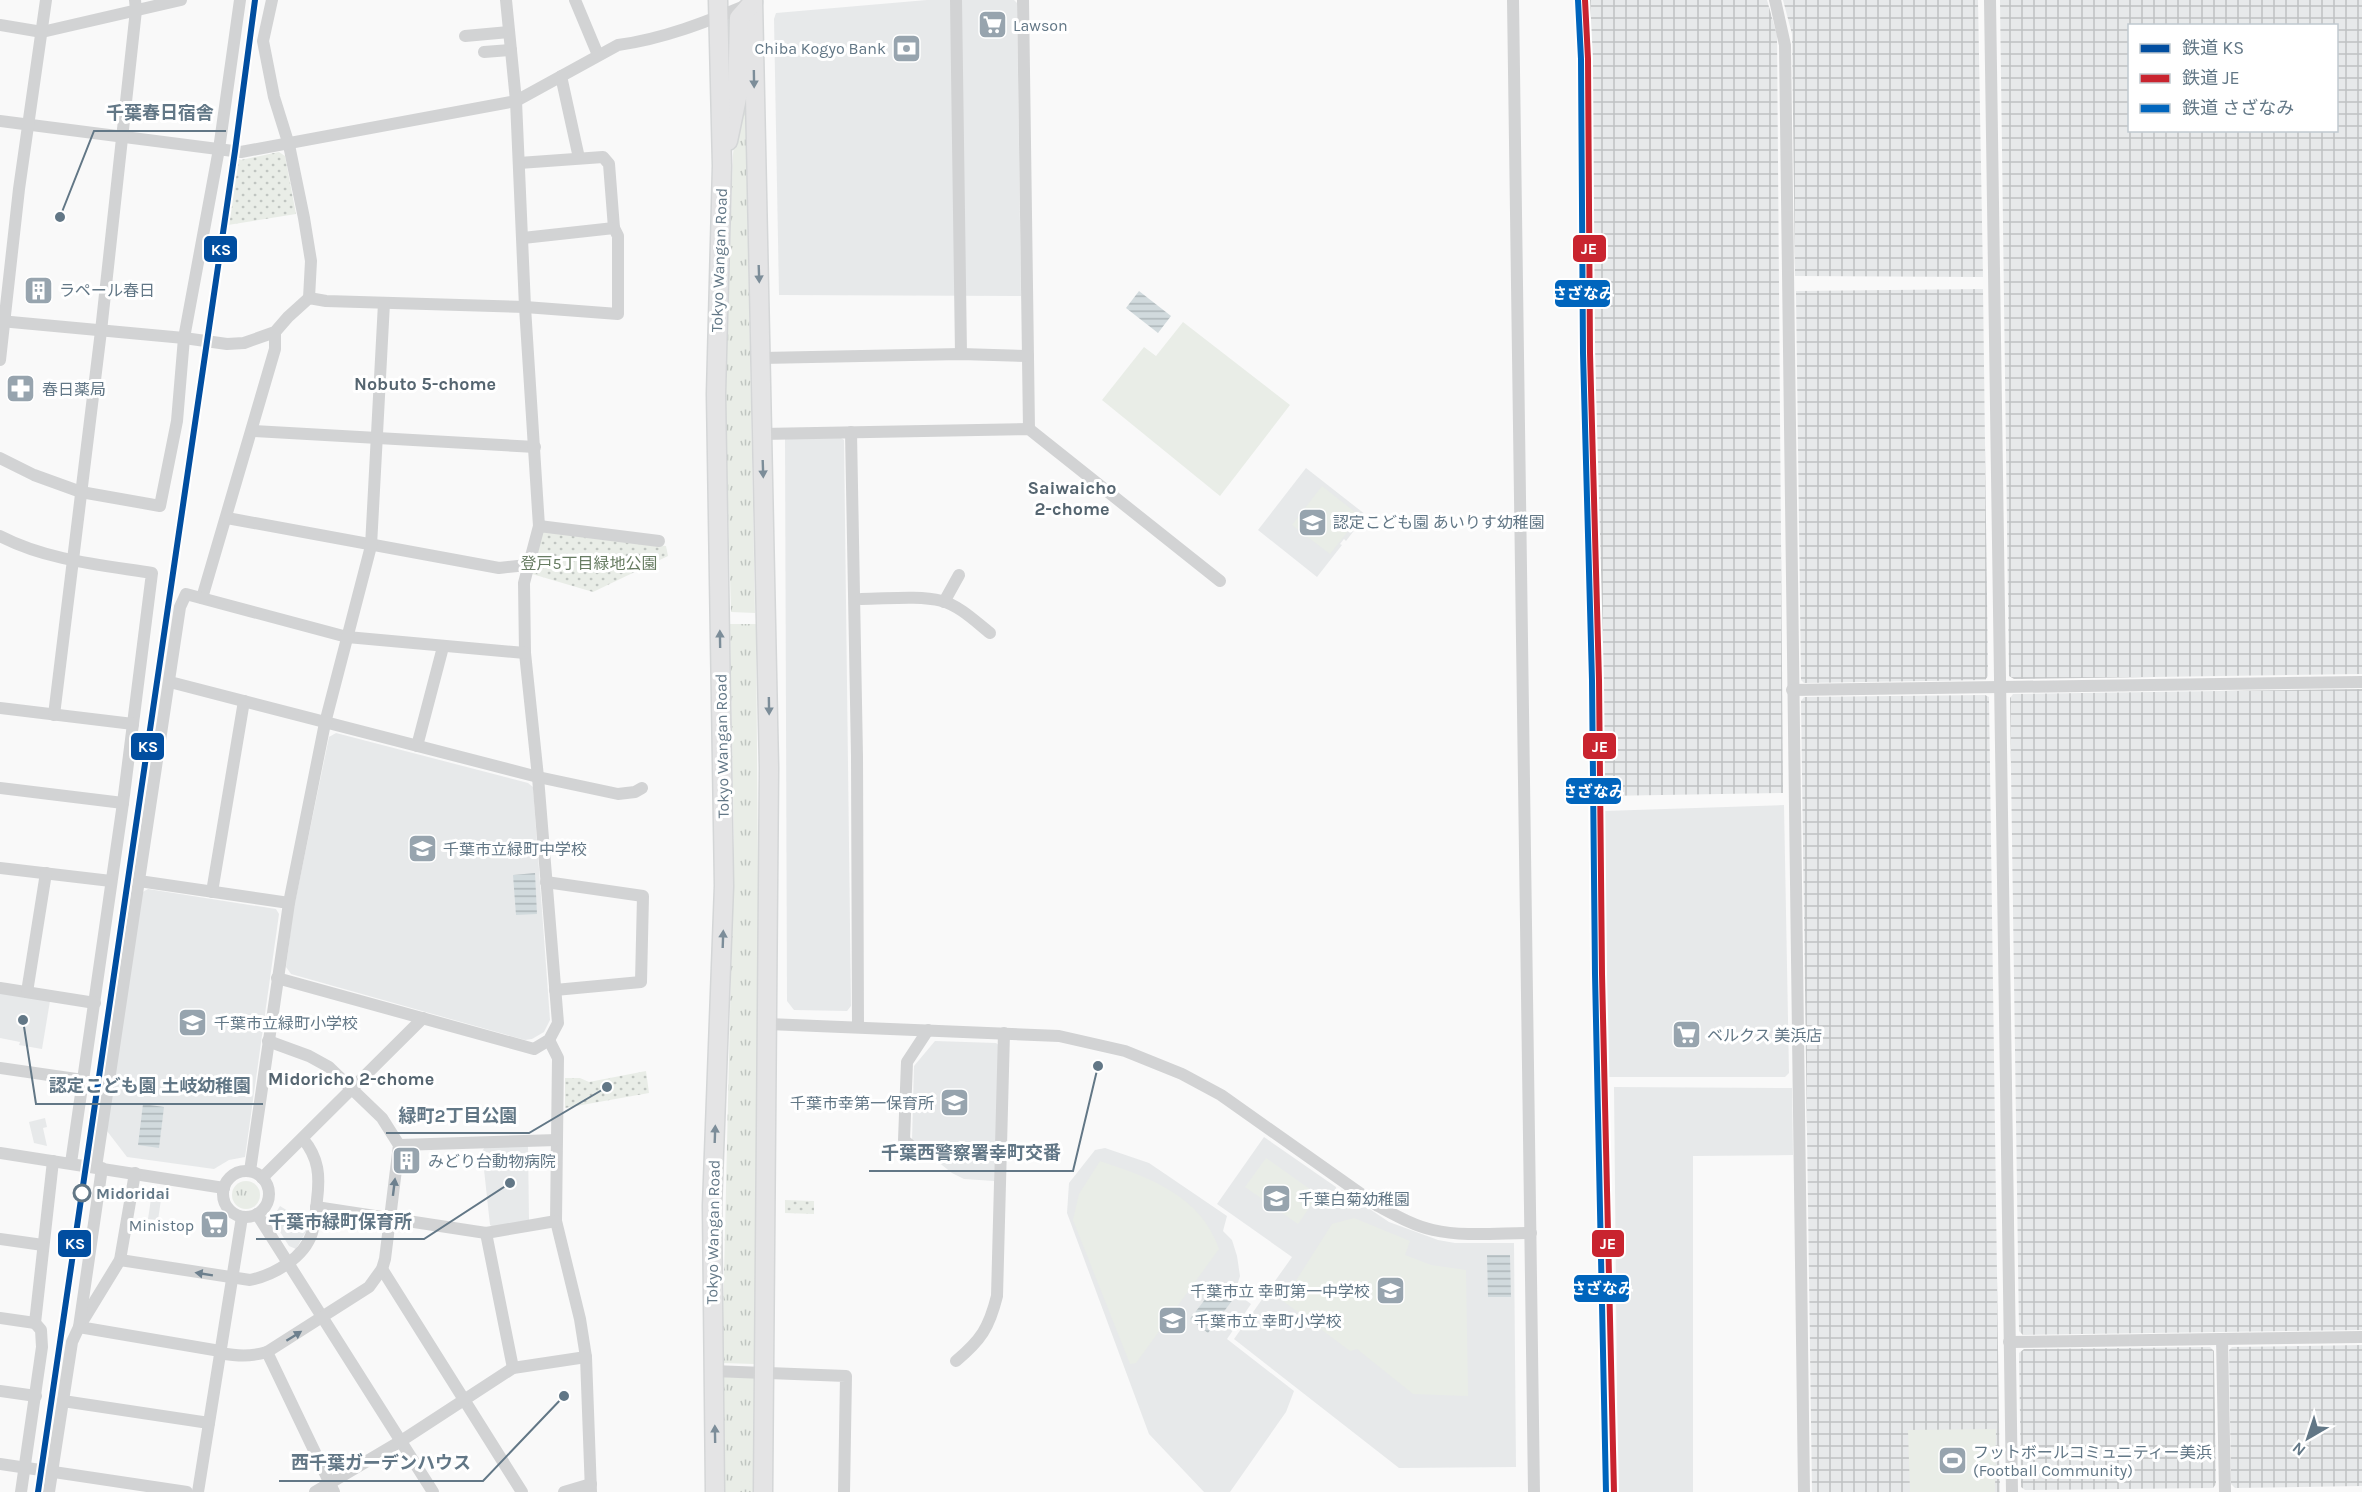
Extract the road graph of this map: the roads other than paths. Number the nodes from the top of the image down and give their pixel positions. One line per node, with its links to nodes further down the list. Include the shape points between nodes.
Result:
1 (46, 0): 17 (street)
2 (181, 0): 14 (street)
3 (240, 0): 29 (street)
4 (272, 0): 28 (street, via 263,41 274,97)
5 (506, 0): 18 (street)
6 (575, 0): 22 (street)
7 (729, 0): 15 (highway)
8 (956, 0): 42 (street)
9 (1023, 0): 43 (street)
10 (1513, 0): 124 (street)
11 (1775, 0): 73 (street, via 1785,45)
12 (1990, 0): 72 (street)
13 (755, 1): 15 (street); 32 (highway, via 739,18 737,98); 44 (highway, one-way to 44)
14 (135, 5): 17 (street); 27 (street)
15 (717, 9): 22 (street); 32 (highway, Tokyo Wangan Road)
16 (0, 25): 17 (street)
17 (42, 32): 26 (street)
18 (509, 32): 19 (street); 20 (street)
19 (465, 36)
20 (511, 50): 21 (street); 24 (street)
21 (484, 52)
22 (598, 55): 23 (street)
23 (561, 76): 24 (street); 30 (street)
24 (516, 101): 28 (street); 31 (street)
25 (0, 121): 26 (street)
26 (29, 124): 27 (street); 38 (street)
27 (123, 136): 29 (street); 39 (street)
28 (289, 144): 29 (street, via 241,152); 35 (street, via 311,261)
29 (219, 149): 41 (street)
30 (579, 158): 31 (street); 33 (street, via 603,157 609,164)
31 (519, 163): 34 (street)
32 (722, 166): 143 (highway, Tokyo Wangan Road, one-way to 32, via 712,1206 724,886 716,394)
33 (614, 228): 34 (street); 37 (street, via 618,237 618,314)
34 (523, 238): 37 (street)
35 (309, 298): 36 (street); 40 (street)
36 (384, 303): 37 (street); 50 (street)
37 (525, 307): 51 (street)
38 (2, 322): 39 (street); 45 (street)
39 (101, 331): 41 (street); 53 (street)
40 (275, 332): 41 (street, via 244,343); 47 (street, via 275,350)
41 (184, 338): 53 (street, via 177,421 160,506)
42 (961, 354): 43 (street); 44 (street)
43 (1028, 356): 46 (street)
44 (761, 358): 49 (highway)
45 (0, 360)
46 (1029, 429): 48 (street); 62 (street)
47 (252, 431): 50 (street); 54 (street)
48 (851, 432): 49 (street); 98 (street)
49 (762, 434): 97 (highway, one-way to 97, via 769,694)
50 (377, 438): 51 (street); 58 (street)
51 (535, 447): 55 (street)
52 (0, 458): 53 (street)
53 (81, 492): 59 (street)
54 (227, 518): 58 (street); 63 (street)
55 (539, 526): 57 (street); 60 (street)
56 (0, 536): 59 (street, via 17,545)
57 (659, 541)
58 (371, 546): 60 (street, via 499,568); 67 (street)
59 (73, 560): 76 (street); 78 (street, via 152,573)
60 (527, 565): 69 (street)
61 (959, 575): 65 (street)
62 (1220, 581)
63 (202, 598): 67 (street); 70 (street, via 186,594 180,607)
64 (861, 599): 65 (street)
65 (944, 602): 66 (street)
66 (990, 633)
67 (347, 637): 68 (street); 77 (street)
68 (443, 647): 69 (street); 79 (street)
69 (525, 653): 80 (street)
70 (170, 682): 74 (street); 87 (street)
71 (2362, 682): 72 (street)
72 (1999, 687): 73 (street); 137 (street)
73 (1792, 690): 168 (street)
74 (244, 701): 77 (street); 89 (street)
75 (0, 708): 76 (street)
76 (54, 715): 78 (street)
77 (325, 723): 79 (street); 90 (street)
78 (133, 724): 83 (street)
79 (417, 746): 80 (street)
80 (538, 777): 82 (street, via 618,794); 88 (street)
81 (0, 788): 83 (street)
82 (642, 788)
83 (123, 803): 86 (street)
84 (0, 868): 85 (street)
85 (46, 873): 86 (street); 94 (street)
86 (111, 881): 95 (street)
87 (139, 881): 89 (street); 113 (street)
88 (546, 882): 93 (street); 93 (street, via 643,896 641,982)
89 (212, 892): 90 (street)
90 (289, 903): 91 (street)
91 (277, 978): 96 (street); 102 (street)
92 (0, 988): 94 (street)
93 (555, 990): 101 (street, via 558,1023)
94 (27, 992): 95 (street)
95 (95, 1003): 104 (street)
96 (423, 1018): 101 (street, via 534,1049); 105 (street)
97 (768, 1024): 98 (street); 144 (highway)
98 (858, 1027): 99 (street)
99 (928, 1030): 100 (street); 108 (street, via 907,1062 904,1140)
100 (1004, 1033): 124 (street, via 1059,1036 1098,1044 1182,1074 1221,1095 1378,1206 1417,1224 1447,1232); 141 (street, via 997,1296 981,1337)
101 (549, 1040): 107 (street, via 558,1058)
102 (268, 1041): 105 (street, via 329,1067); 114 (street)
103 (0, 1068): 104 (street)
104 (83, 1080): 112 (street)
105 (352, 1089): 106 (street); 109 (street, via 382,1118)
106 (303, 1139): 116 (street); 118 (street, via 319,1171)
107 (557, 1140): 109 (street); 122 (street)
108 (910, 1144)
109 (399, 1145): 121 (street, one-way to 109)
110 (0, 1153): 111 (street)
111 (53, 1161): 112 (street); 126 (street)
112 (71, 1163): 113 (street)
113 (99, 1167): 115 (street); 134 (street)
114 (250, 1171): 116 (street); 117 (street, via 231,1176)
115 (135, 1173): 117 (street); 127 (street)
116 (262, 1178): 119 (street, via 268,1197)
117 (224, 1188): 120 (street, via 225,1203)
118 (316, 1207): 121 (street); 128 (street, via 312,1234)
119 (257, 1214): 120 (street); 128 (street)
120 (242, 1217): 130 (street)
121 (390, 1218): 123 (street); 129 (street)
122 (556, 1221): 123 (street); 140 (street)
123 (486, 1233): 142 (street)
124 (1531, 1233): 167 (street)
125 (0, 1239): 126 (street)
126 (43, 1245): 133 (street)
127 (120, 1260): 130 (street, one-way to 127); 134 (street)
128 (288, 1263): 130 (street, via 262,1278); 131 (street)
129 (382, 1269): 131 (street, via 369,1287); 147 (street)
130 (232, 1279): 138 (street)
131 (323, 1317): 139 (street, one-way to 131); 150 (street)
132 (0, 1318): 133 (street)
133 (34, 1323): 146 (street, via 41,1330 42,1347)
134 (79, 1327): 138 (street); 148 (street, via 72,1342)
135 (2362, 1337): 136 (street)
136 (2222, 1339): 137 (street); 170 (street)
137 (2009, 1342): 169 (street)
138 (220, 1352): 139 (street, via 239,1356); 149 (street)
139 (267, 1353): 154 (street)
140 (586, 1357): 142 (street); 155 (street)
141 (956, 1360)
142 (513, 1368): 147 (street)
143 (713, 1371): 144 (street); 164 (highway, Tokyo Wangan Road, one-way to 143)
144 (764, 1372): 165 (highway); 166 (street, via 846,1376)
145 (0, 1391): 146 (street)
146 (36, 1396): 152 (street)
147 (464, 1399): 150 (street); 162 (street)
148 (63, 1401): 149 (street); 153 (street)
149 (209, 1423): 159 (street)
150 (401, 1441): 154 (street); 161 (street)
151 (0, 1464): 152 (street)
152 (25, 1468): 153 (street); 156 (street)
153 (52, 1472): 157 (street); 158 (street)
154 (332, 1488): 160 (street)
155 (591, 1488): 163 (street)
156 (21, 1492)
157 (49, 1492)
158 (187, 1492)
159 (198, 1492)
160 (315, 1492)
161 (433, 1492)
162 (522, 1492)
163 (564, 1492)
164 (715, 1492)
165 (763, 1492)
166 (844, 1492)
167 (1534, 1492)
168 (1804, 1492)
169 (2012, 1492)
170 (2224, 1492)

